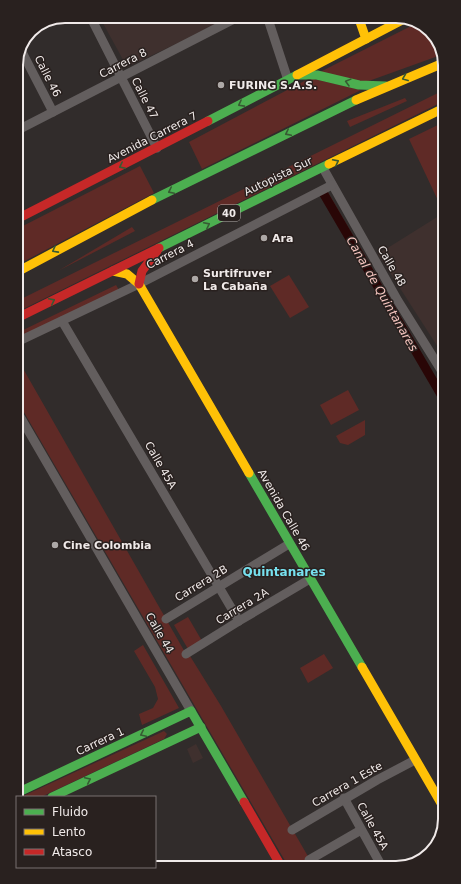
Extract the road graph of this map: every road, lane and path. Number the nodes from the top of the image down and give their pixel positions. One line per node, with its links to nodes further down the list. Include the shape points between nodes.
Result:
1 (94, 23): 12 (street, Calle 47)
2 (226, 23): 12 (street, Carrera 8)
3 (269, 23): 13 (street)
4 (360, 23): 8 (main road)
5 (391, 23): 7 (street)
6 (397, 23): 7 (main road, Avenida Carrera 7)
7 (390, 27): 8 (main road, Avenida Carrera 7)
8 (366, 39): 11 (main road, Avenida Carrera 7)
9 (24, 55): 16 (street, Calle 46)
10 (438, 66): 14 (main road, one-way to 14)
11 (297, 75): 13 (main road, Avenida Carrera 7); 14 (main road, Avenida Carrera 7, one-way to 11, via 359,85 317,75)
12 (121, 77): 16 (street, Carrera 8); 18 (street, Calle 47)
13 (288, 80): 18 (main road, Avenida Carrera 7, one-way to 18)
14 (387, 86): 23 (main road, one-way to 23, via 149,202)
15 (438, 111): 19 (main road, Autopista Sur / 40, one-way to 15)
16 (53, 112): 17 (street, Carrera 8)
17 (23, 127)
18 (157, 148): 21 (main road, Avenida Carrera 7, one-way to 21)
19 (323, 168): 20 (street, Calle 48); 22 (main road, Autopista Sur / 40, one-way to 19)
20 (332, 185): 25 (street, Carrera 4); 29 (street, Calle 48)
21 (23, 216)
22 (159, 248): 24 (main road, Autopista Sur / 40); 25 (main road, via 144,267)
23 (23, 269)
24 (113, 271): 25 (main road, via 127,274); 26 (main road, Autopista Sur / 40, one-way to 24)
25 (139, 284): 27 (street, Carrera 4); 31 (main road, Avenida Calle 46)
26 (23, 315)
27 (62, 322): 28 (street, Carrera 4); 33 (street, Calle 45A)
28 (23, 339)
29 (438, 365)
30 (23, 422): 37 (street, Calle 44)
31 (289, 544): 32 (main road, Avenida Calle 46); 33 (street, Carrera 2B)
32 (310, 579): 35 (street, Carrera 2A); 41 (main road, Avenida Calle 46)
33 (219, 587): 34 (street, Carrera 2B); 35 (street, Calle 45A)
34 (166, 619)
35 (239, 621): 36 (street, Carrera 2A)
36 (186, 654)
37 (191, 711): 38 (main road, Carrera 1); 39 (main road, Calle 44)
38 (163, 724): 40 (main road, via 171,730); 42 (main road, Carrera 1, one-way to 42)
39 (201, 727): 40 (main road); 49 (main road, Calle 44)
40 (171, 741): 43 (main road, one-way to 40)
41 (415, 760): 44 (street, Carrera 1 Este); 45 (main road, Avenida Calle 46)
42 (23, 790)
43 (54, 796)
44 (344, 798): 46 (street, Carrera 1 Este); 47 (street, Calle 45A)
45 (438, 798)
46 (292, 830)
47 (361, 830): 48 (street); 50 (street, Calle 45A)
48 (309, 860)
49 (278, 861)
50 (378, 861)

